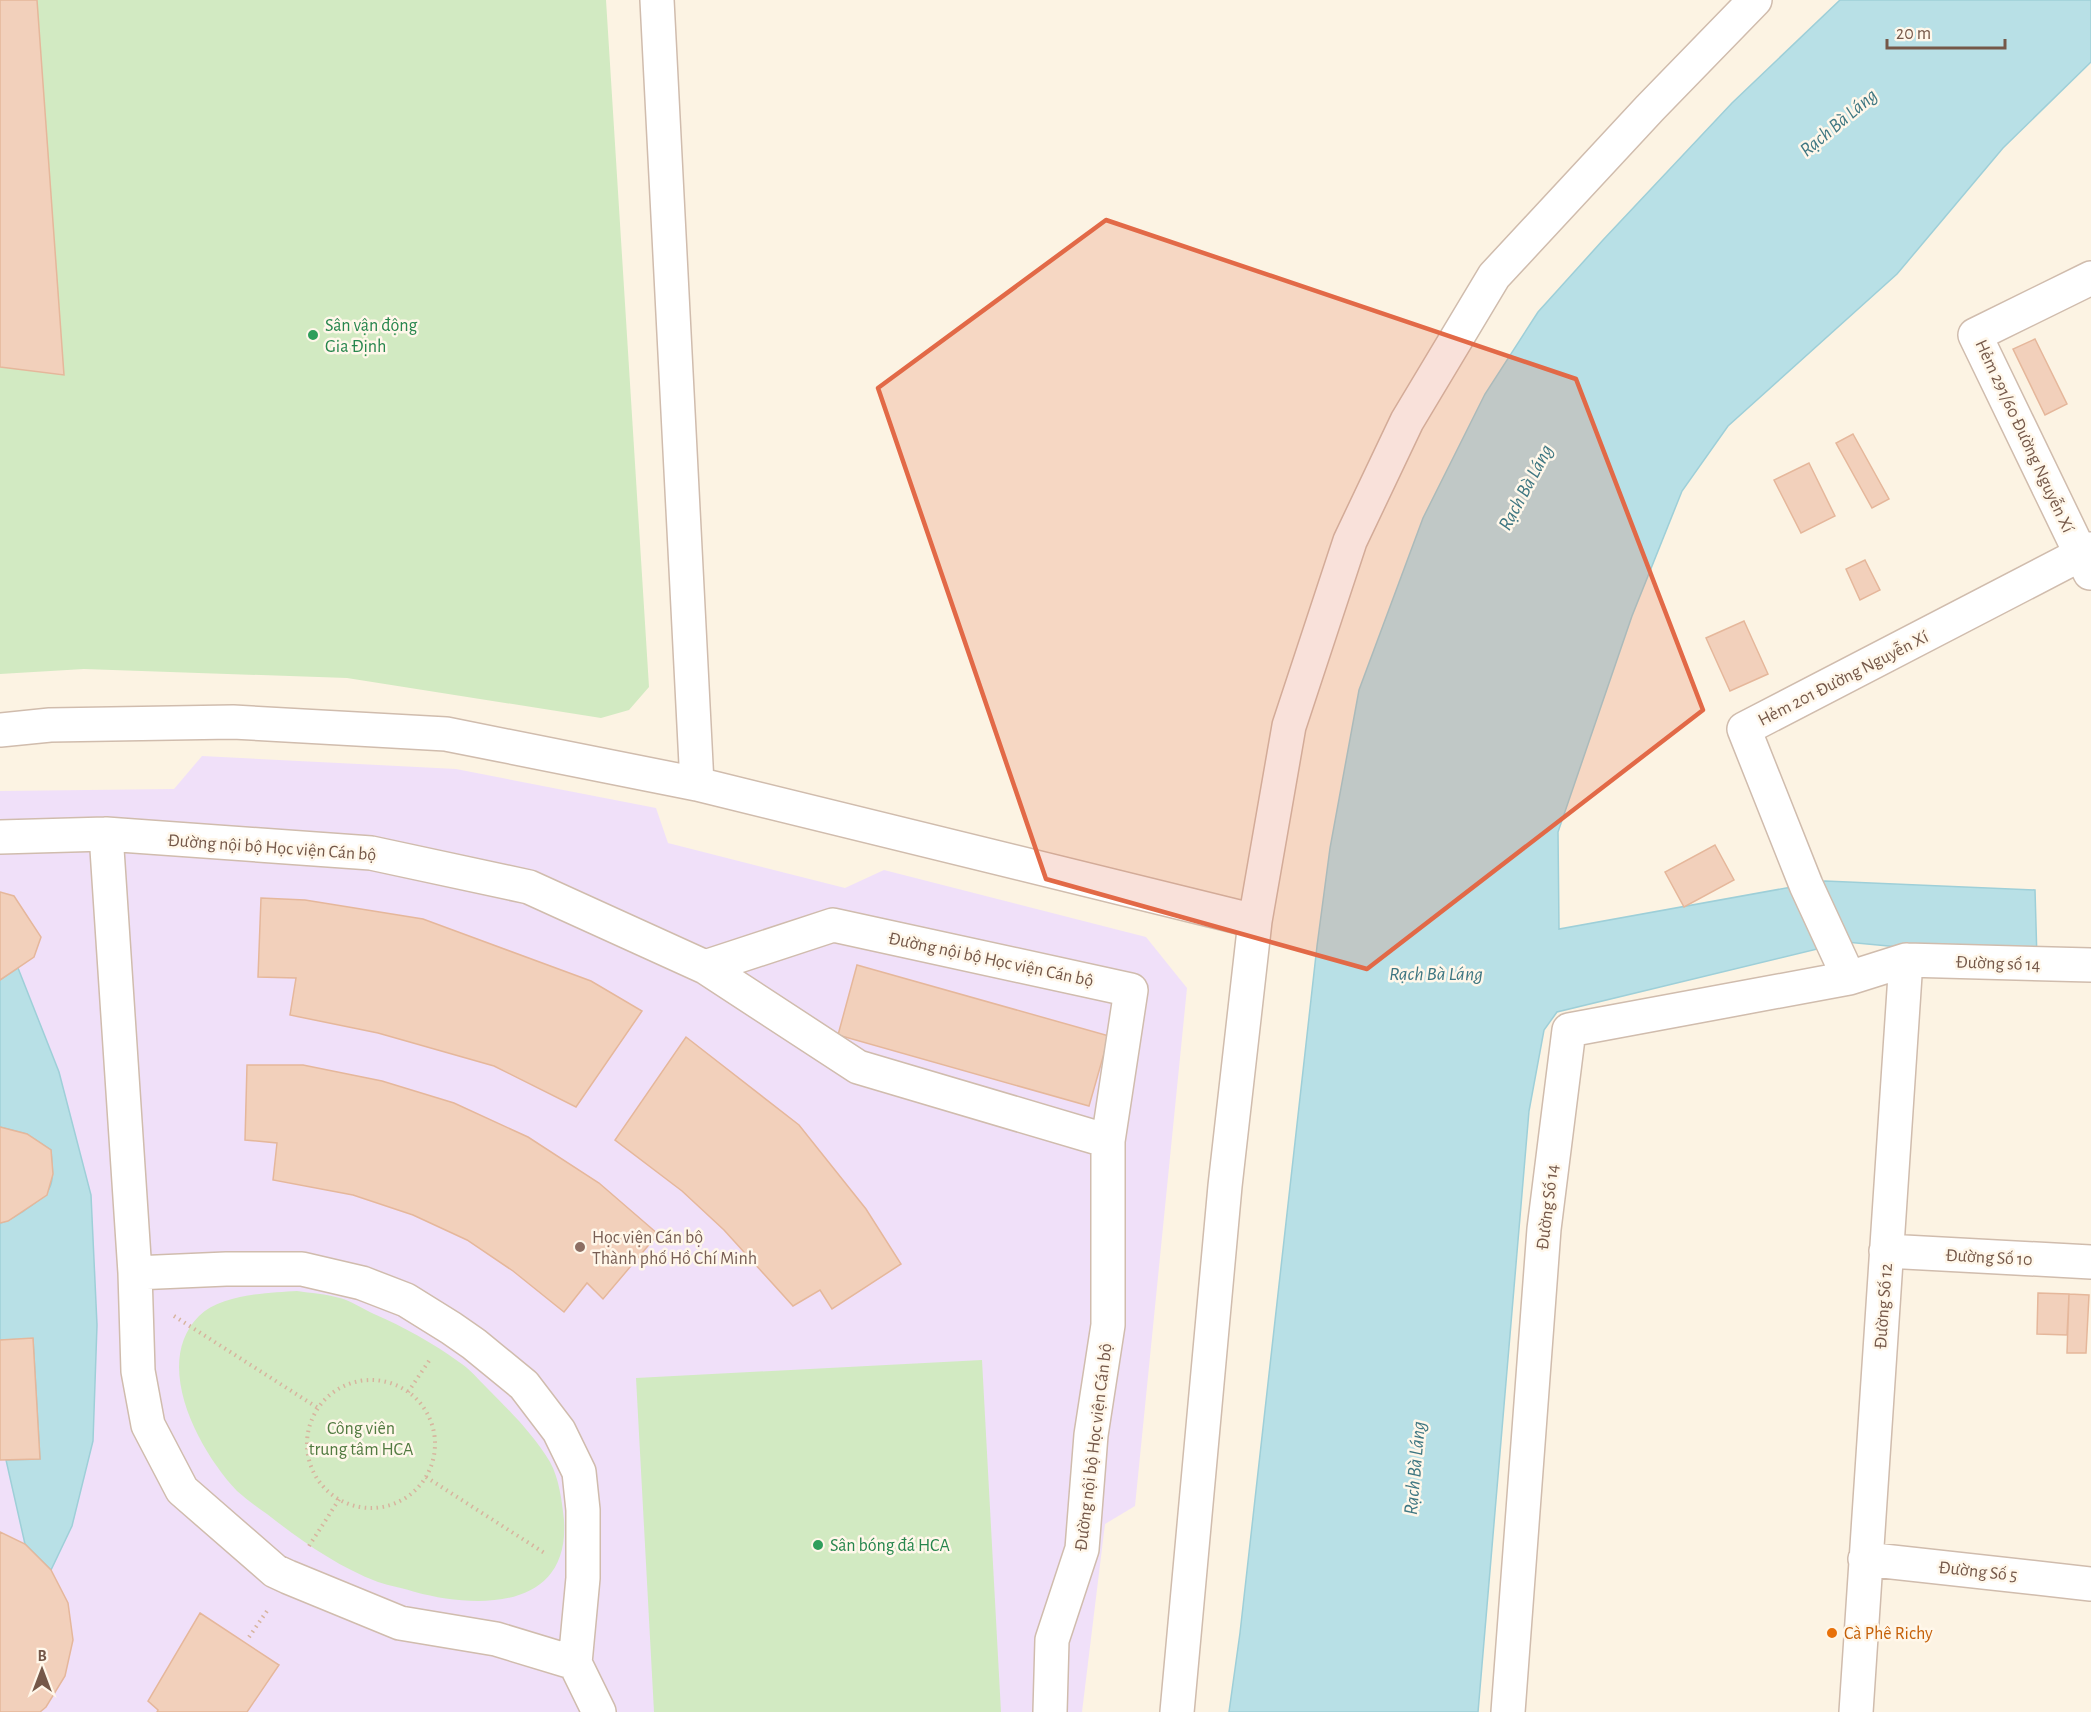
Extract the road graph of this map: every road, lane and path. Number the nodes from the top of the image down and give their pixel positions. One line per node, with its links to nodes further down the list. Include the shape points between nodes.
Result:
1 (657, 0): 6 (street)
2 (1755, 0): 9 (street, via 1494,276 1407,421 1350,541 1289,726)
3 (2091, 278): 4 (street, Hẻm 291/60 Đường Nguyễn Xí, via 1975,335)
4 (2088, 559): 13 (street, Hẻm 201 Đường Nguyễn Xí, via 1744,729 1806,885)
5 (0, 730): 6 (street, via 50,725 233,722 447,734)
6 (697, 784): 9 (street)
7 (106, 834): 8 (street, Đường nội bộ Học viện Cán bộ); 12 (street, Đường nội bộ Học viện Cán bộ, via 371,853 530,887); 17 (street)
8 (0, 837)
9 (1255, 921): 26 (street, via 1225,1186)
10 (1906, 960): 11 (street, Đường số 14); 13 (street); 15 (street, Đường Số 12)
11 (2091, 965)
12 (705, 967): 14 (street, Đường nội bộ Học viện Cán bộ, via 858,1067); 14 (street, Đường nội bộ Học viện Cán bộ, via 833,925 1131,990)
13 (1849, 978): 27 (street, Đường Số 14, via 1569,1030 1544,1230)
14 (1108, 1141): 25 (street, Đường nội bộ Học viện Cán bộ, via 1108,1324 1091,1435 1082,1549 1052,1641)
15 (1886, 1251): 16 (street, Đường Số 10); 20 (street, Đường Số 12)
16 (2091, 1262)
17 (135, 1283): 18 (path); 21 (street, via 226,1269 302,1269 362,1283 406,1300 451,1328 524,1386 559,1431 579,1472); 23 (street, via 138,1371 148,1425 182,1490 275,1571 400,1623 496,1639)
18 (318, 1408): 19 (path, via 343,1386 364,1380 386,1381 408,1392 421,1402 432,1420 434,1461); 19 (path, via 307,1438 309,1460 318,1479 333,1495 362,1506 392,1504 410,1494)
19 (426, 1477): 21 (path)
20 (1865, 1559): 22 (street, Đường Số 5); 28 (street, Đường Số 12)
21 (583, 1578): 23 (street)
22 (2091, 1584)
23 (575, 1663): 24 (street)
24 (599, 1712)
25 (1050, 1712)
26 (1177, 1712)
27 (1508, 1712)
28 (1856, 1712)

